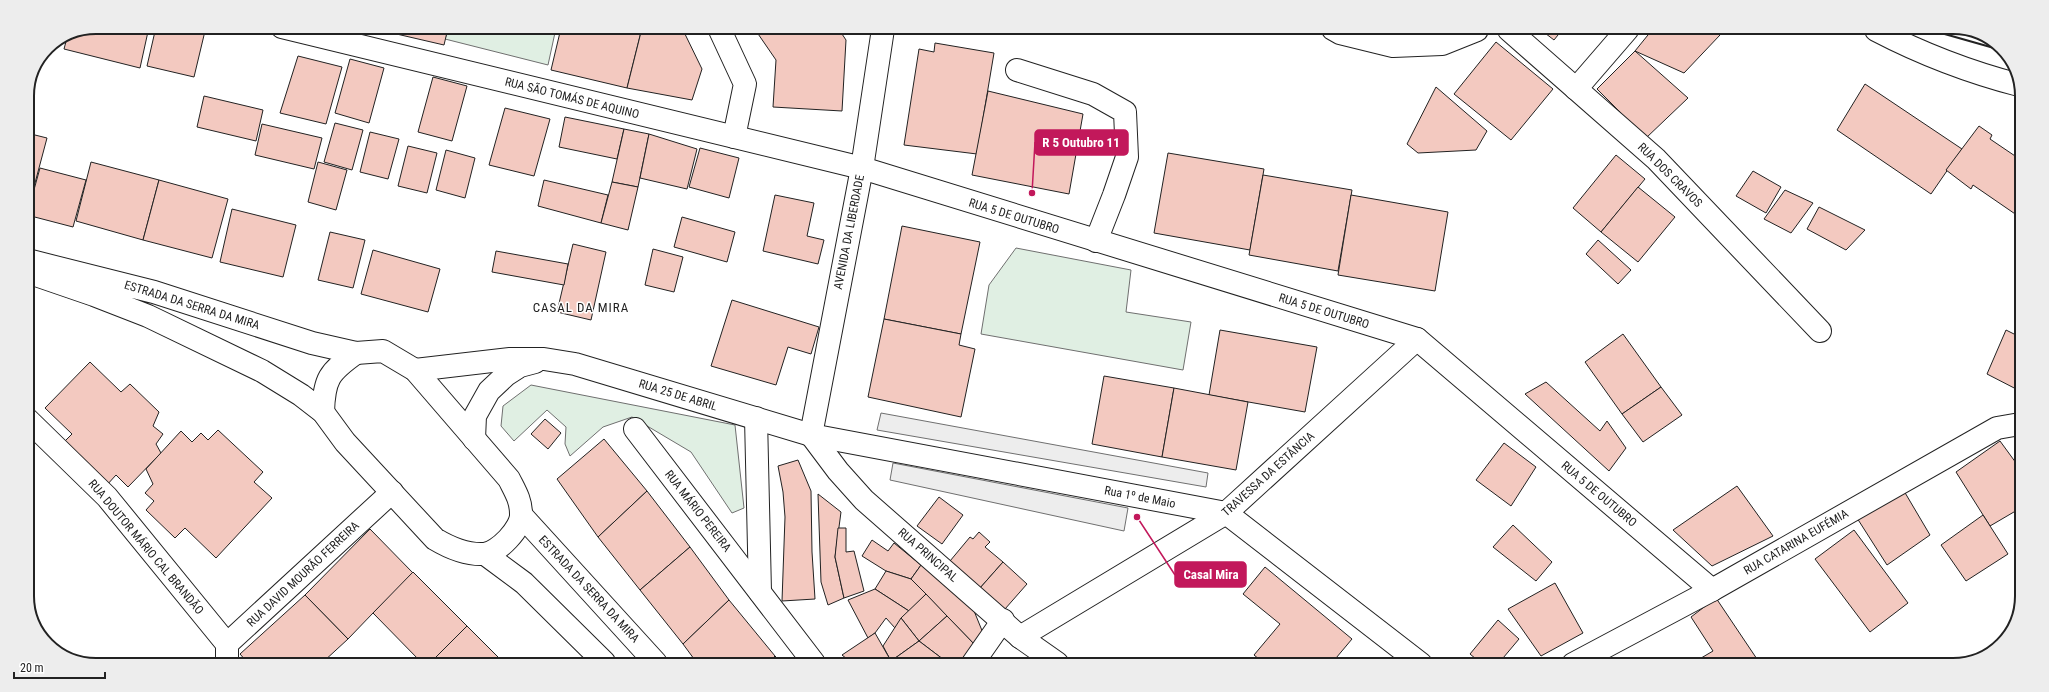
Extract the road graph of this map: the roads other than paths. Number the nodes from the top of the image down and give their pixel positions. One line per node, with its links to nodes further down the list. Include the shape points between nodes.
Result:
1 (311, 34): 12 (street, RUA SÃO TOMÁS DE AQUINO)
2 (722, 34): 12 (street, via 745,84)
3 (881, 34): 13 (street, AVENIDA DA LIBERDADE)
4 (1344, 34): 5 (street, via 1393,46 1442,44)
5 (1467, 34)
6 (1514, 34): 11 (street, RUA DOS CRAVOS)
7 (1624, 34): 11 (street)
8 (1884, 34): 10 (street, via 1937,59)
9 (1017, 70): 14 (street, via 1094,94 1125,112 1127,156)
10 (2014, 83)
11 (1576, 89): 17 (street, RUA DOS CRAVOS, via 1656,159)
12 (734, 137): 13 (street, RUA SÃO TOMÁS DE AQUINO)
13 (862, 168): 14 (street, RUA 5 DE OUTUBRO); 27 (street, AVENIDA DA LIBERDADE)
14 (1096, 241): 18 (street, RUA 5 DE OUTUBRO)
15 (34, 262): 19 (street, ESTRADA DA SERRA DA MIRA, via 154,292 275,331)
16 (34, 274): 22 (street, ESTRADA DA SERRA DA MIRA, via 148,316 262,371 301,394)
17 (1820, 331)
18 (1417, 339): 30 (street, TRAVESSA DA ESTÂNCIA); 33 (street, RUA 5 DE OUTUBRO)
19 (356, 353): 21 (street, ESTRADA DA SERRA DA MIRA, via 383,351); 22 (street, via 336,367 324,390)
20 (544, 359): 21 (street, RUA 25 DE ABRIL, via 510,359); 23 (street, RUA 25 DE ABRIL, via 575,364); 28 (street, via 520,366 489,391 475,416)
21 (414, 370): 28 (street, ESTRADA DA SERRA DA MIRA)
22 (323, 412): 29 (street, ESTRADA DA SERRA DA MIRA, via 345,442)
23 (756, 418): 27 (street, RUA 25 DE ABRIL); 34 (street)
24 (34, 425): 37 (street, RUA DOUTOR MÁRIO CAL BRANDÃO, via 107,497)
25 (2015, 425): 33 (street, RUA CATARINA EUFÉMIA, via 1997,428)
26 (635, 430): 34 (street, RUA MÁRIO PEREIRA)
27 (811, 435): 30 (street, Rua 1º de Maio); 35 (street, RUA PRINCIPAL, via 838,472 864,500)
28 (474, 439): 31 (street, ESTRADA DA SERRA DA MIRA, via 509,479 520,500)
29 (392, 492): 32 (street, ESTRADA DA SERRA DA MIRA, via 435,539 452,549); 37 (street, RUA DAVID MOURÃO FERREIRA)
30 (1226, 513): 36 (street, TRAVESSA DA ESTÂNCIA); 43 (street, Rua 1º de Maio)
31 (522, 516): 32 (street, via 511,537 499,548); 39 (street, ESTRADA DA SERRA DA MIRA)
32 (486, 554): 38 (street, ESTRADA DA SERRA DA MIRA, via 524,583)
33 (1712, 590): 44 (street, RUA CATARINA EUFÉMIA)
34 (760, 592): 40 (street, RUA MÁRIO PEREIRA)
35 (1003, 620): 36 (street, RUA PRINCIPAL); 41 (street)
36 (1020, 637): 42 (street, RUA PRINCIPAL)
37 (227, 653)
38 (600, 658)
39 (652, 658)
40 (810, 658)
41 (976, 658)
42 (1050, 658)
43 (1413, 658)
44 (1584, 658)

